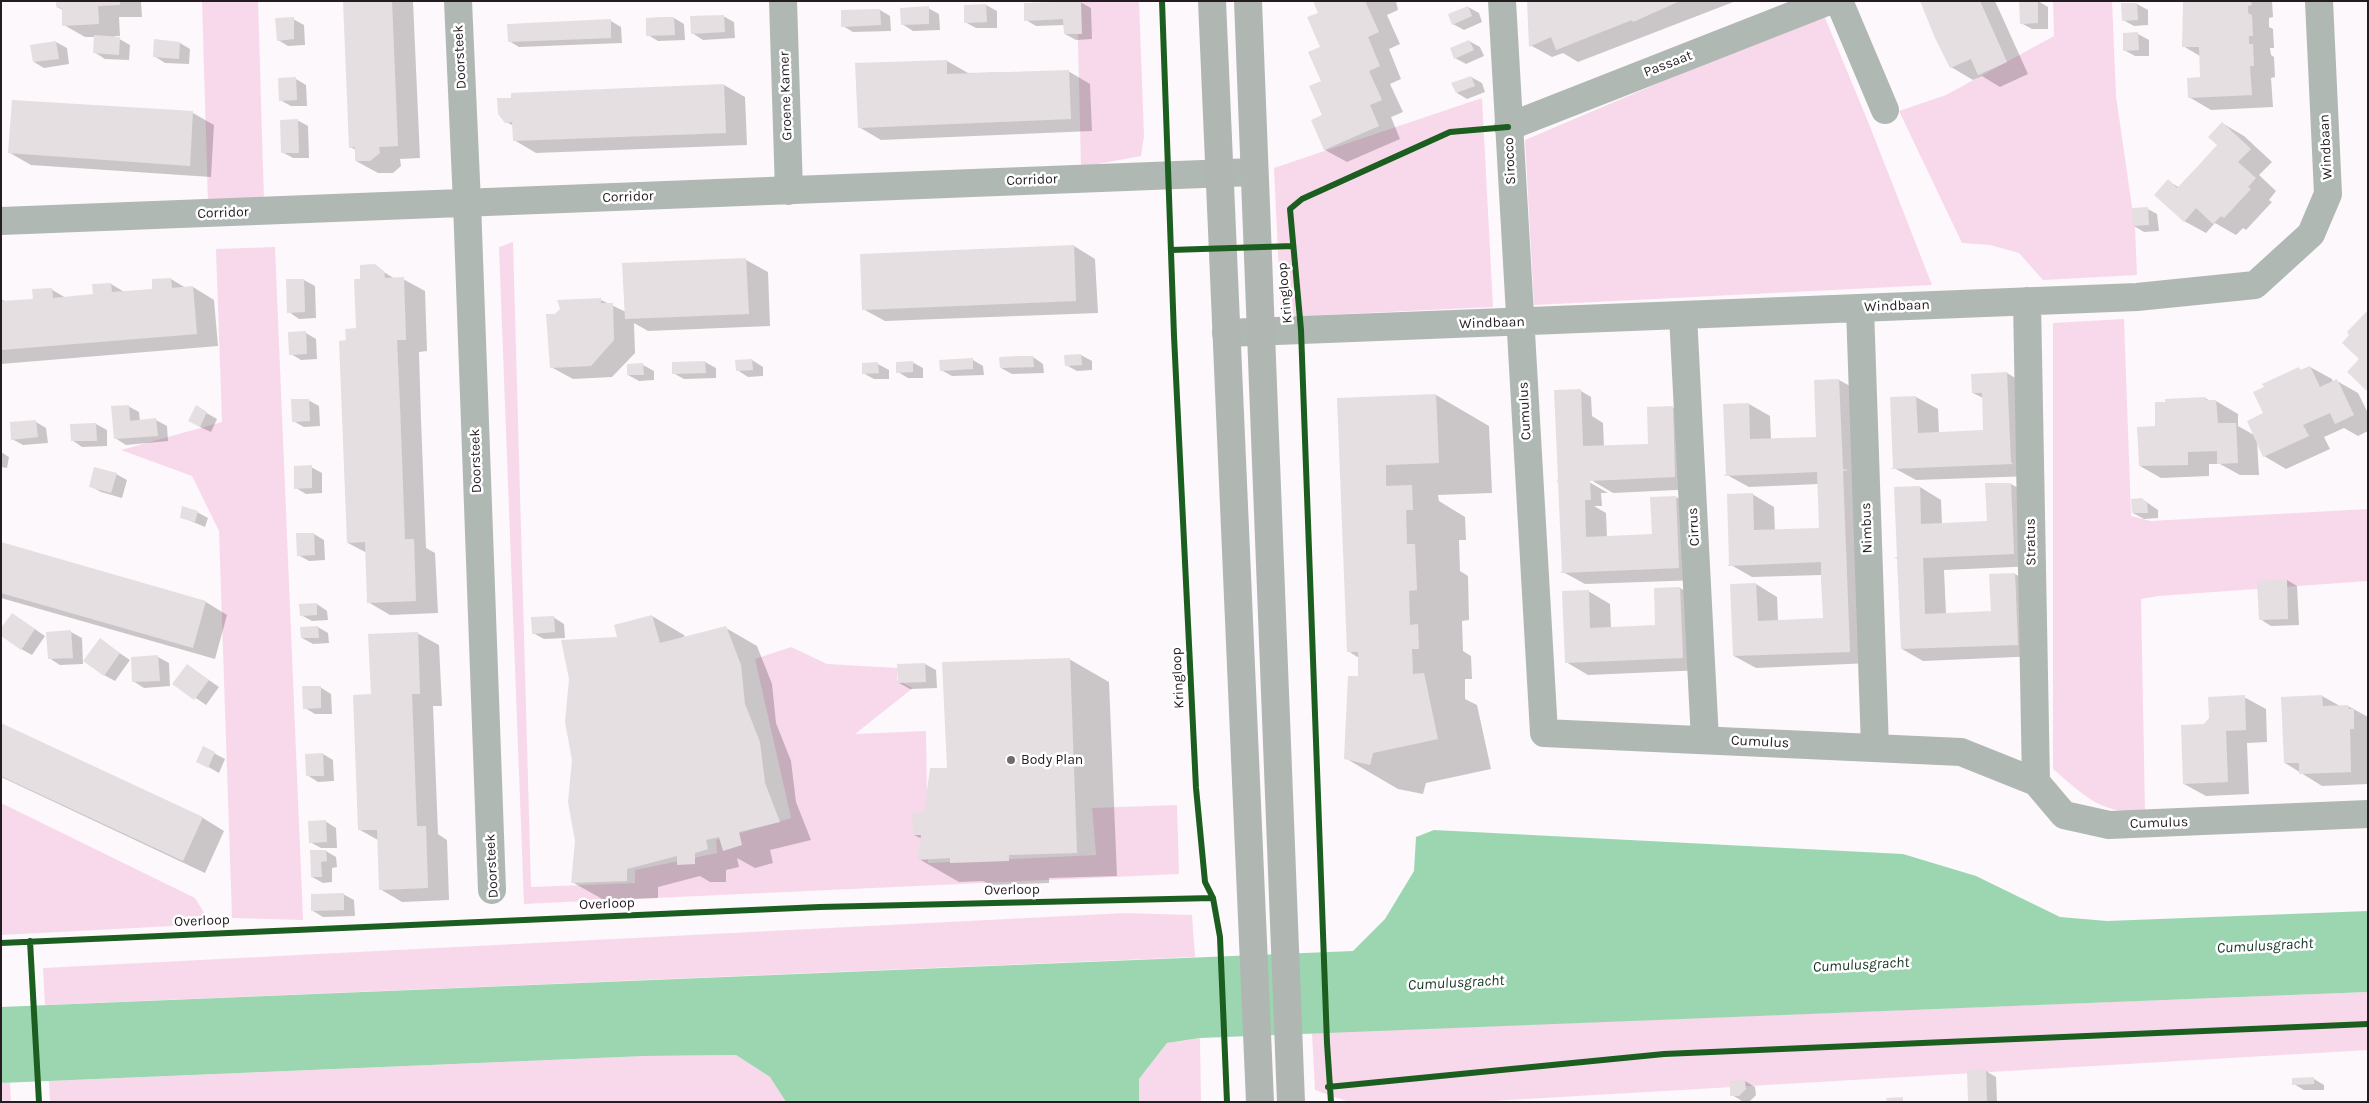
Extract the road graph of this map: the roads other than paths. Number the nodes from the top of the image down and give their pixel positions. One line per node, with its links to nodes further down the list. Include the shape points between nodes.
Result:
1 (458, 1): 14 (street, Doorsteek)
2 (783, 1): 13 (street, Groene Kamer)
3 (1212, 1): 12 (street)
4 (1248, 1): 11 (street, Kringloop)
5 (1502, 1): 10 (street, Sirocco)
6 (1829, 1): 10 (street, Passaat)
7 (1840, 1): 9 (street)
8 (2319, 1): 16 (street, Windbaan, via 2328,194 2311,234 2255,285 2137,297)
9 (1885, 110)
10 (1508, 127): 19 (street, Sirocco)
11 (1254, 172): 12 (street, Corridor); 20 (street, Kringloop)
12 (1218, 173): 13 (street, Corridor); 21 (street)
13 (789, 191): 14 (street, Corridor)
14 (467, 204): 15 (street, Corridor); 26 (street, Doorsteek)
15 (1, 221)
16 (2027, 301): 17 (street, Windbaan); 24 (street, Stratus)
17 (1860, 308): 18 (street, Windbaan); 23 (street, Nimbus)
18 (1684, 315): 19 (street, Windbaan); 22 (street, Cirrus)
19 (1519, 322): 20 (street, Windbaan); 22 (street, Cumulus, via 1544,734)
20 (1260, 332): 21 (street, Windbaan); 28 (street, Kringloop)
21 (1226, 333): 27 (street)
22 (1705, 740): 23 (street, Cumulus)
23 (1875, 748): 24 (street, Cumulus, via 1961,752)
24 (2036, 782): 25 (street, Cumulus, via 2064,814 2108,825)
25 (2368, 814)
26 (492, 890)
27 (1260, 1102)
28 (1291, 1102)

